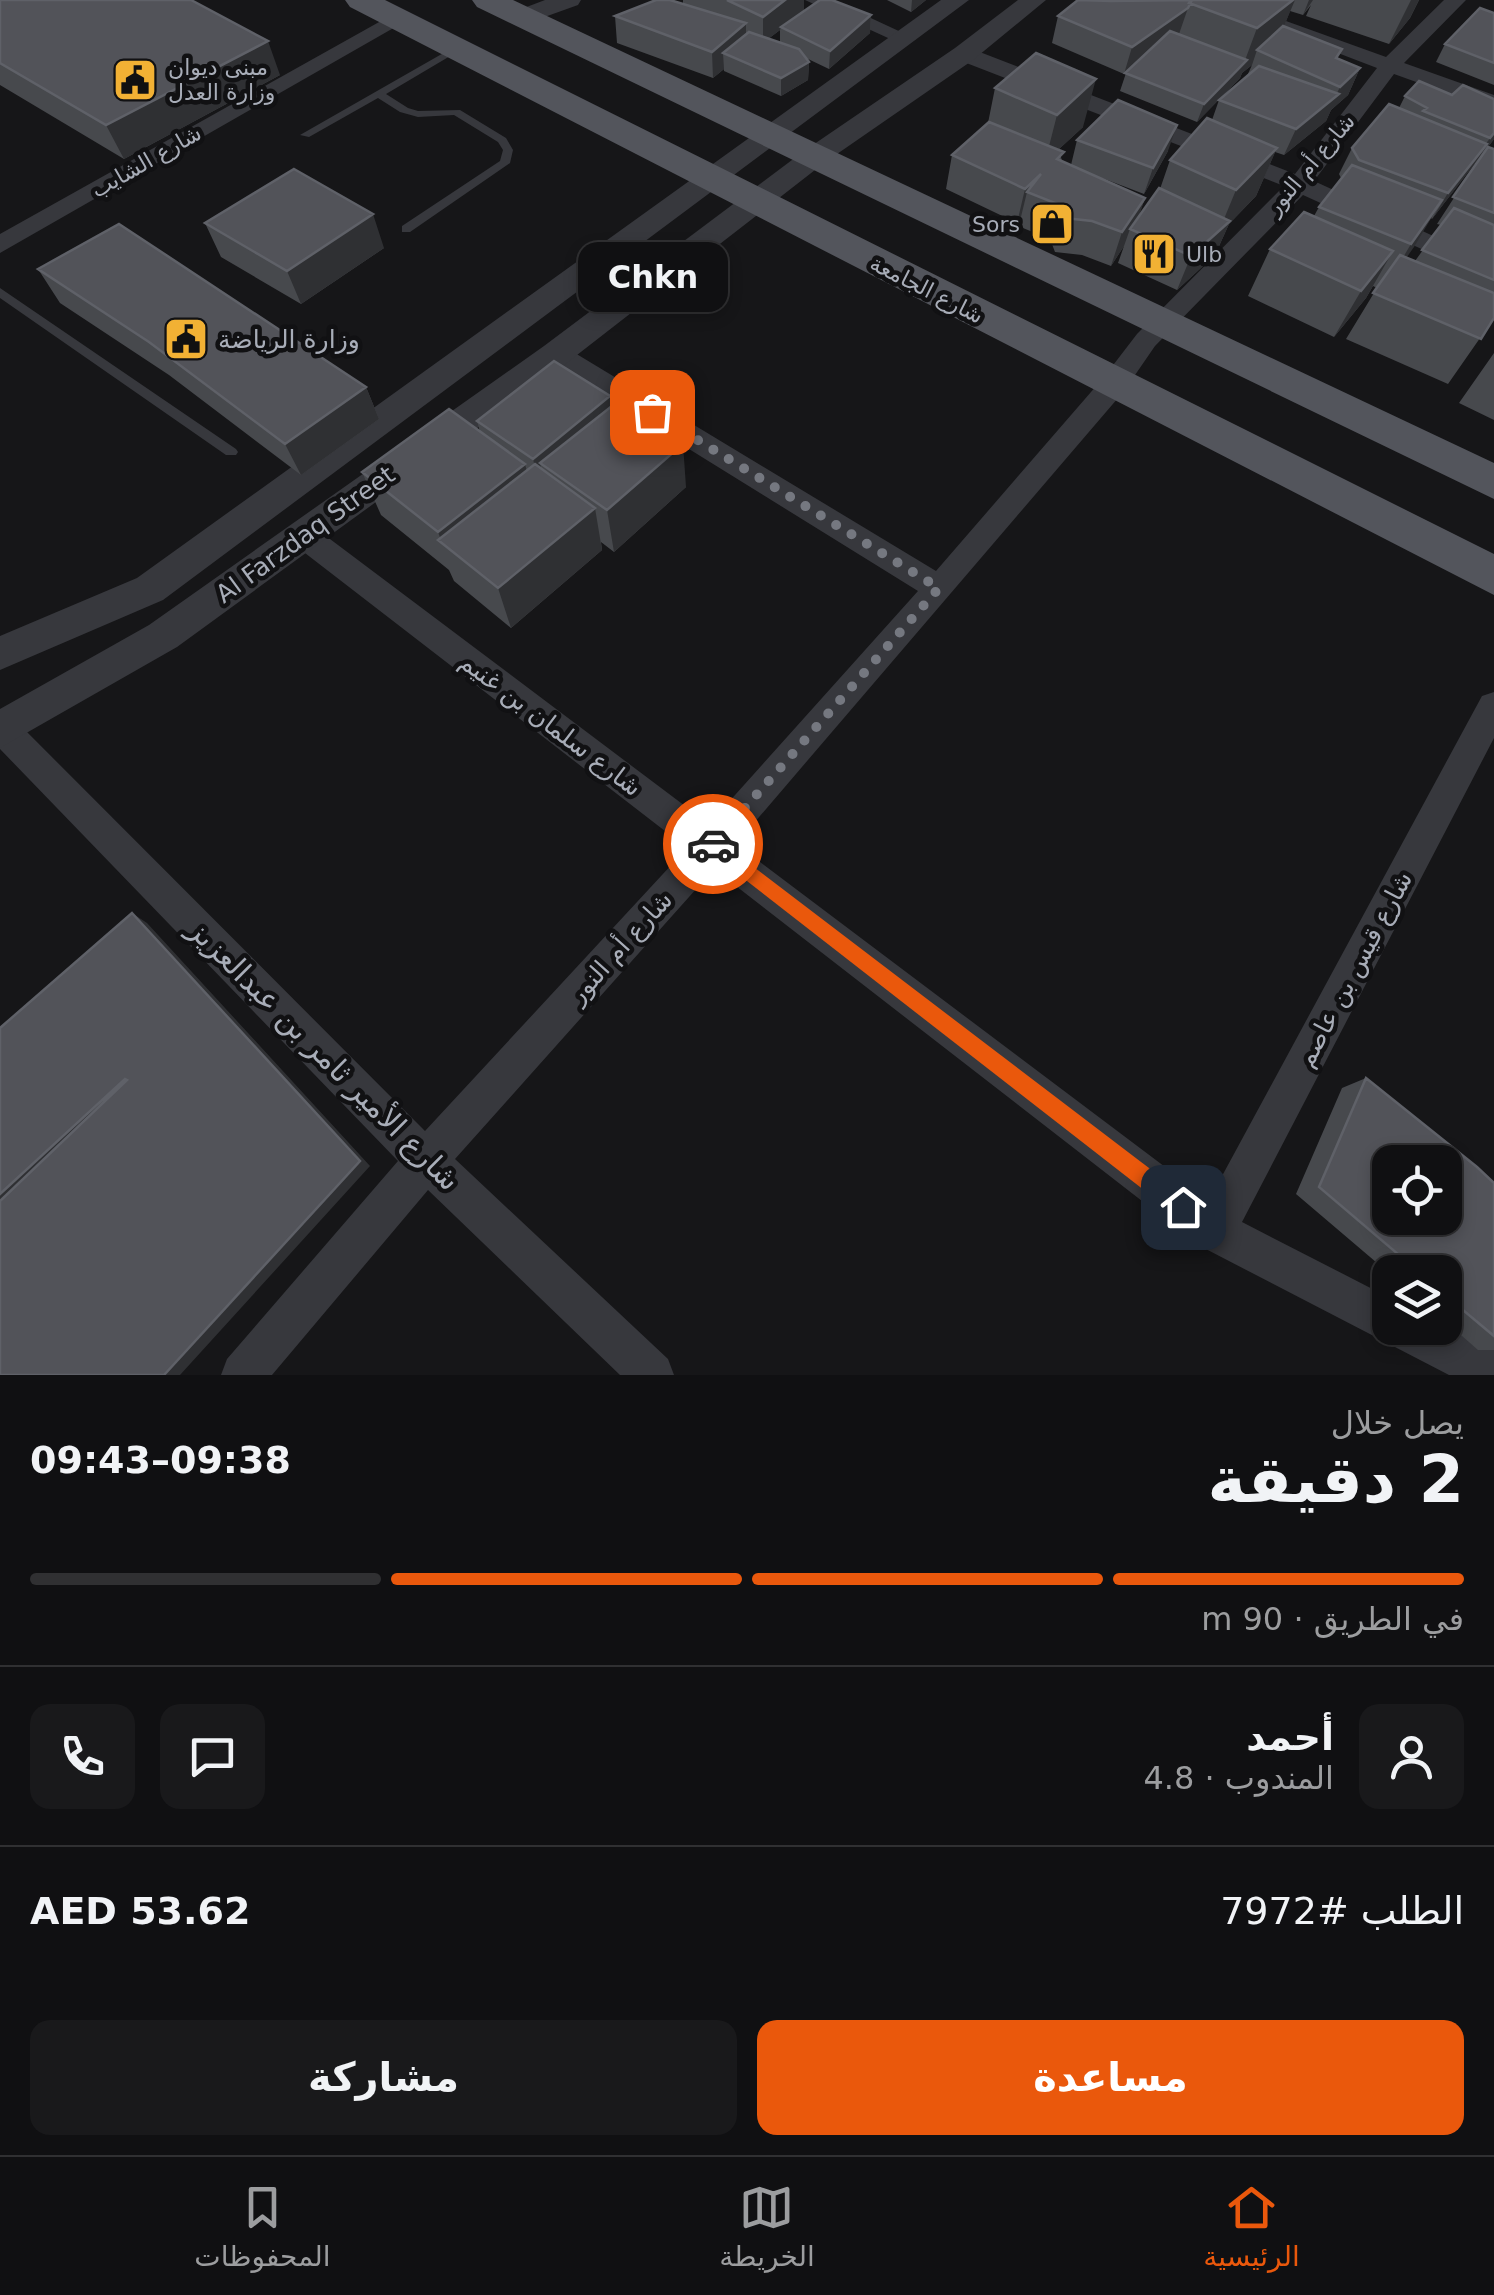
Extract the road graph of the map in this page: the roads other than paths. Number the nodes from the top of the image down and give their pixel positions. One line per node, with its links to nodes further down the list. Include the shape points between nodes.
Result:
1 (361, 0): 9 (main road, شارع الجامعة)
2 (569, 0): 8 (street)
3 (815, 0): 10 (street)
4 (957, 0): 10 (street, Al Farzdaq Street)
5 (1034, 0): 12 (street, Al Farzdaq Street)
6 (1209, 0): 13 (street)
7 (1456, 0): 13 (street, شارع أم النور)
8 (501, 5): 17 (main road, شارع الجامعة)
9 (397, 18): 11 (main road, شارع الجامعة); 21 (street, شارع الشايب)
10 (906, 38): 17 (street, Al Farzdaq Street)
11 (464, 53): 14 (lane); 17 (main road, شارع الجامعة)
12 (964, 54): 18 (street, Al Farzdaq Street); 19 (street)
13 (1390, 64): 15 (street); 19 (street, شارع أم النور)
14 (378, 93): 16 (lane); 20 (lane, via 418,114 456,112 508,150 506,162)
15 (1494, 103)
16 (305, 136)
17 (741, 156): 18 (main road, شارع الجامعة); 18 (main road, شارع الجامعة); 34 (street, Al Farzdaq Street, via 150,589)
18 (785, 180): 24 (main road, via 1030,298); 25 (street, Al Farzdaq Street); 26 (main road, شارع الجامعة)
19 (1300, 184): 22 (street); 24 (street, شارع أم النور)
20 (406, 229)
21 (0, 244)
22 (1494, 274)
23 (0, 292): 27 (lane)
24 (1151, 320): 26 (street, شارع أم النور); 28 (main road)
25 (556, 354): 30 (street, Al Farzdaq Street); 33 (street)
26 (1114, 384): 29 (main road, شارع الجامعة); 33 (street, شارع أم النور)
27 (231, 452)
28 (1494, 482)
29 (1396, 526): 31 (main road); 32 (main road, شارع الجامعة)
30 (303, 535): 36 (street, Al Farzdaq Street, via 163,636); 37 (street, شارع سلمان بن غنيم)
31 (1494, 547)
32 (1494, 576)
33 (939, 588): 37 (street, شارع أم النور)
34 (0, 653)
35 (1494, 706): 39 (street, شارع قيس بن عاصم)
36 (1, 730): 38 (street, شارع الأمير ثامر بن عبدالعزيز)
37 (712, 846): 38 (street, شارع أم النور); 39 (street, شارع سلمان بن غنيم)
38 (426, 1160): 43 (street, شارع أم النور); 44 (street, شارع الأمير ثامر بن عبدالعزيز)
39 (1215, 1231): 40 (street, شارع سلمان بن غنيم)
40 (1372, 1312)
41 (1437, 1345): 42 (street)
42 (1494, 1374)
43 (243, 1375)
44 (652, 1375)

